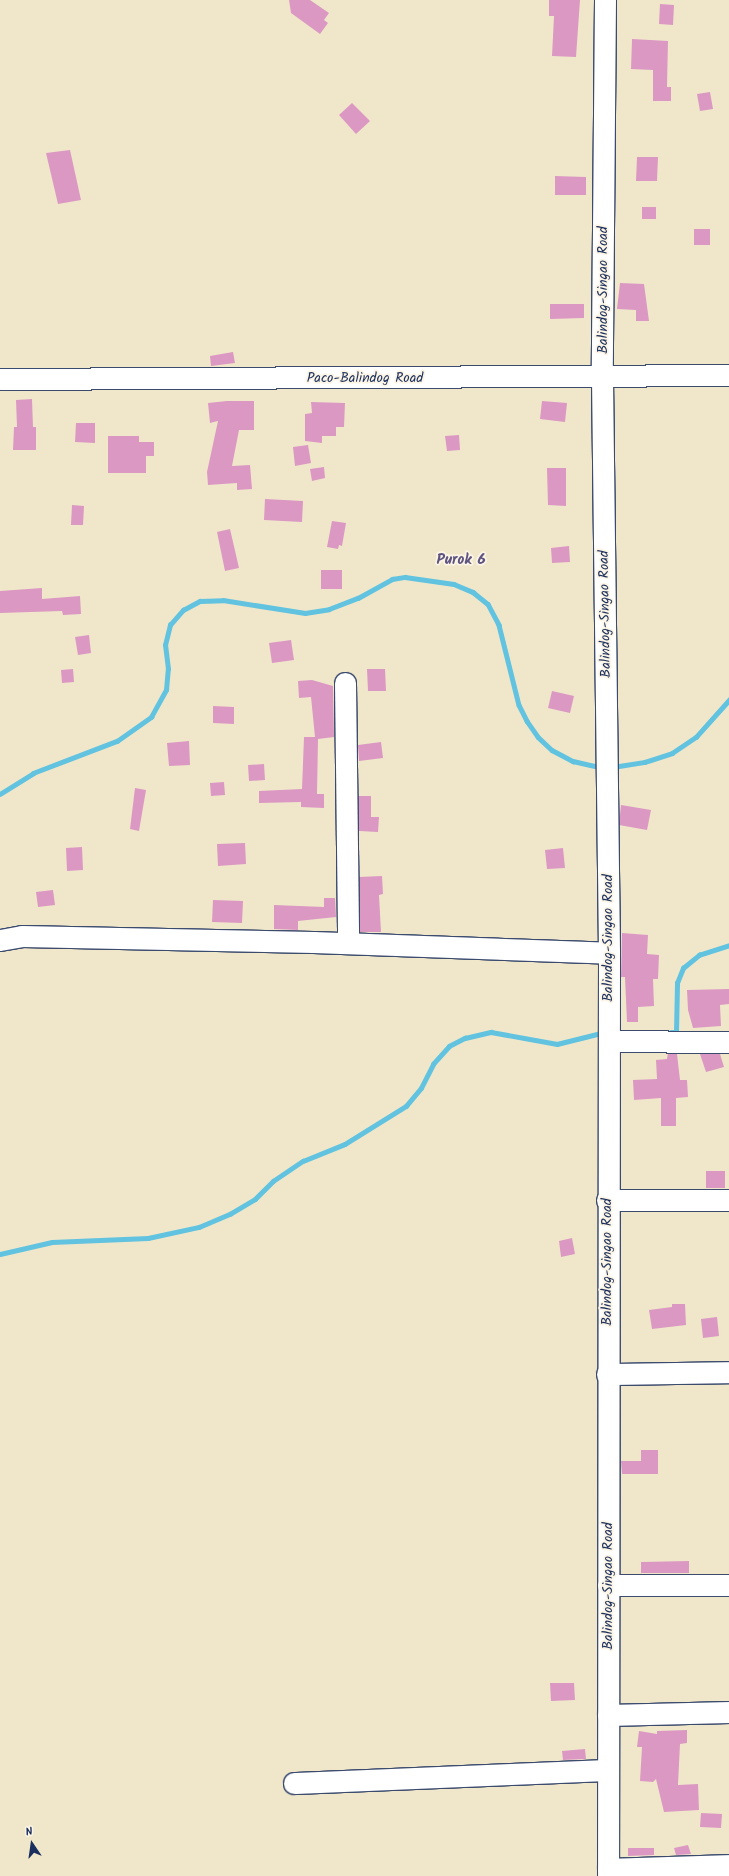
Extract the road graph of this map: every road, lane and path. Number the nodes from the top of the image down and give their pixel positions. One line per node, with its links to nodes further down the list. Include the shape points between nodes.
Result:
1 (605, 0): 3 (street, Balindog-Singao Road)
2 (729, 375): 3 (street, Paco-Balindog Road)
3 (602, 378): 4 (street, Paco-Balindog Road); 8 (street, Balindog-Singao Road)
4 (0, 379)
5 (345, 683): 7 (street)
6 (0, 940): 7 (street, via 22,936)
7 (348, 943): 8 (street)
8 (609, 952): 9 (street, Balindog-Singao Road)
9 (608, 1041): 10 (street); 11 (street, Balindog-Singao Road)
10 (729, 1042)
11 (607, 1200): 12 (street); 14 (street, Balindog-Singao Road)
12 (729, 1200)
13 (729, 1372): 14 (street)
14 (607, 1374): 15 (street, Balindog-Singao Road)
15 (608, 1585): 16 (street); 18 (street, Balindog-Singao Road)
16 (729, 1585)
17 (729, 1712): 18 (street)
18 (608, 1714): 19 (street, Balindog-Singao Road)
19 (608, 1770): 20 (street); 22 (street, Balindog-Singao Road)
20 (294, 1783)
21 (729, 1865): 22 (street)
22 (608, 1872)

